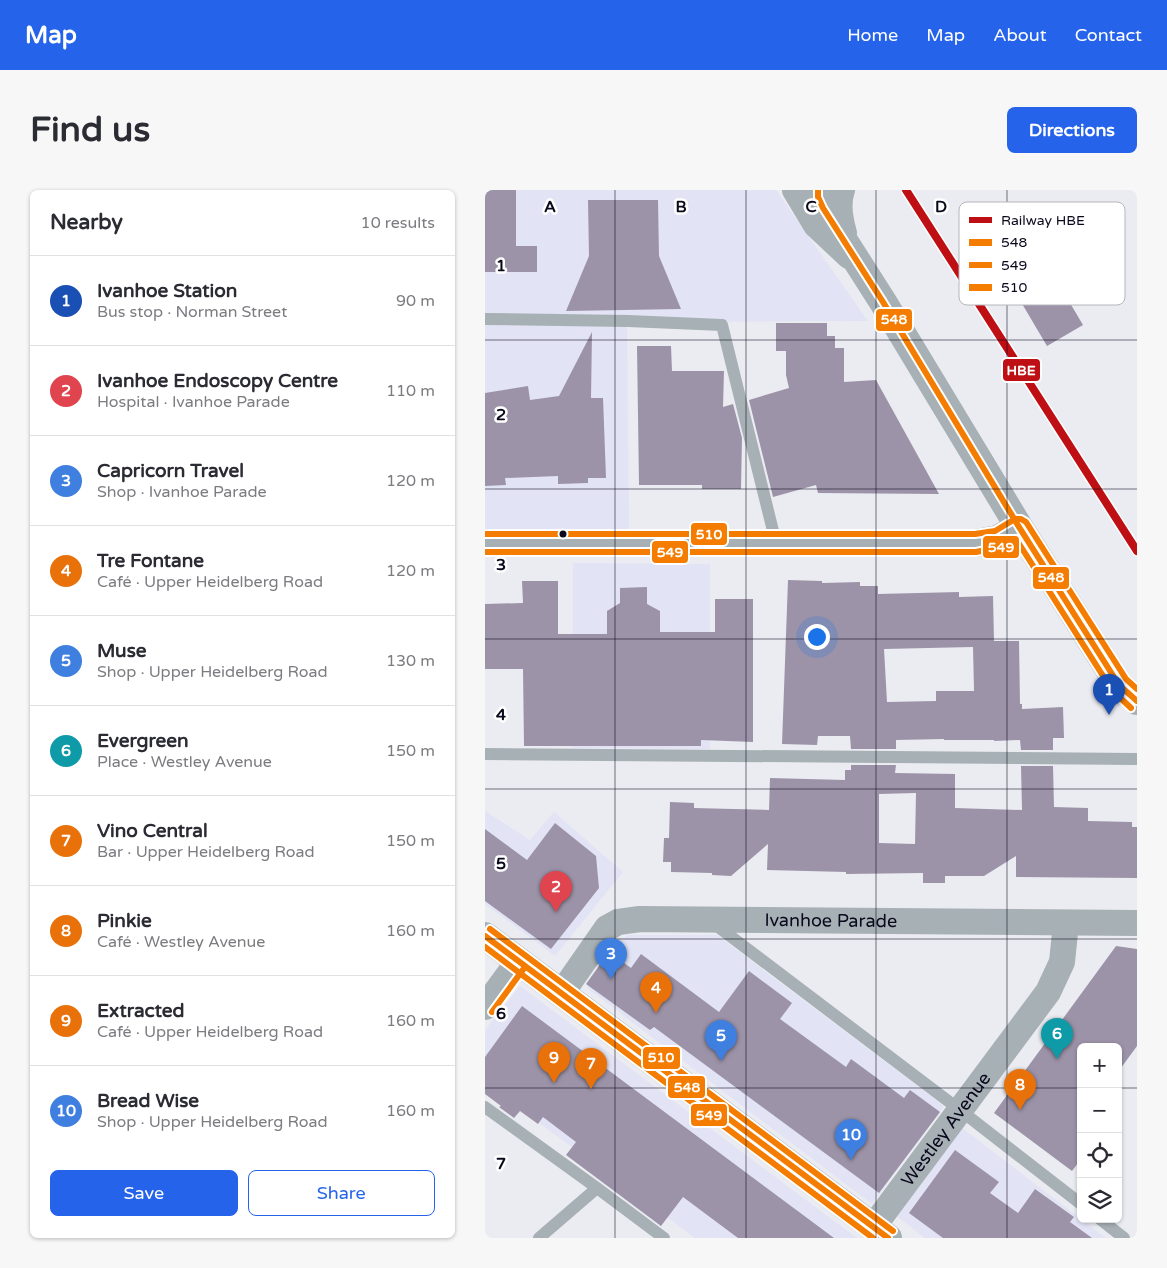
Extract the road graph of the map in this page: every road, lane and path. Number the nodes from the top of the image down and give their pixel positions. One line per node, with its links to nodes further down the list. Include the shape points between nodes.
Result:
1 (795, 190): 4 (street, via 815,225)
2 (819, 190): 4 (street, via 820,204)
3 (841, 190): 4 (street, via 839,218)
4 (855, 258): 6 (street)
5 (485, 319): 8 (lane, via 722,325)
6 (1019, 527): 8 (street, via 1002,538 983,542); 9 (street, via 1119,686)
7 (485, 542): 8 (street)
8 (776, 542)
9 (1137, 701)
10 (485, 754): 11 (lane)
11 (1137, 759)
12 (709, 920): 13 (street, Ivanhoe Parade); 17 (street, Ivanhoe Parade, via 640,919 618,922 607,928); 20 (lane)
13 (1066, 923): 14 (street, Ivanhoe Parade); 20 (street, Westley Avenue, via 1062,962 1048,992)
14 (1137, 923)
15 (485, 936): 16 (main road)
16 (518, 962): 17 (main road); 18 (street)
17 (561, 994): 24 (main road)
18 (485, 1007)
19 (485, 1107): 21 (lane)
20 (960, 1110): 22 (lane); 24 (street, Westley Avenue)
21 (597, 1188): 25 (lane); 26 (lane)
22 (1077, 1201)
23 (1105, 1223): 27 (lane)
24 (880, 1233)
25 (539, 1238)
26 (664, 1238)
27 (1124, 1238)

